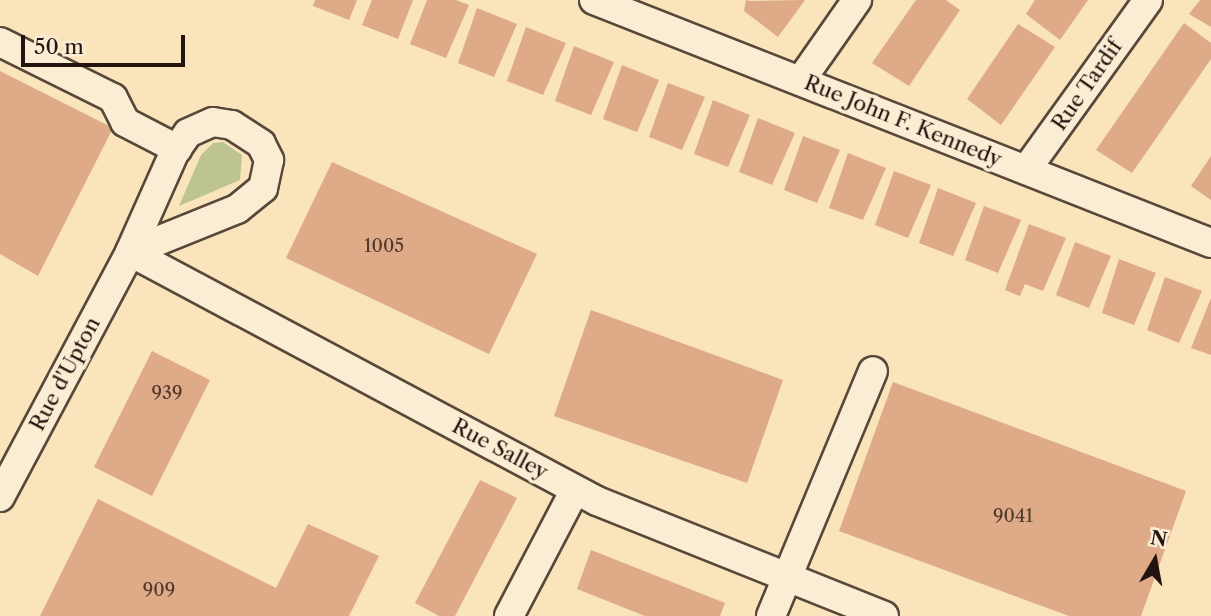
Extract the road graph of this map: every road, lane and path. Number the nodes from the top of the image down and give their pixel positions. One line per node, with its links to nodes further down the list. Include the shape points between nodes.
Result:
1 (594, 0): 5 (street, Rue John F. Kennedy)
2 (857, 0): 5 (street)
3 (1147, 0): 7 (street, Rue Tardif)
4 (0, 42): 6 (street, via 113,98 125,122)
5 (801, 80): 7 (street, Rue John F. Kennedy)
6 (177, 149): 9 (street, Rue d'Upton); 9 (street, Rue d'Upton, via 188,133 203,124 232,125 254,136 267,152 268,178 256,197 237,209)
7 (1026, 170): 8 (street, Rue John F. Kennedy)
8 (1211, 243)
9 (130, 252): 11 (street, Rue Salley); 12 (street, Rue d'Upton)
10 (873, 371): 13 (street)
11 (575, 490): 13 (street, Rue Salley); 14 (street)
12 (0, 497)
13 (788, 579): 15 (street); 16 (street, Rue Salley)
14 (509, 616)
15 (771, 616)
16 (884, 616)

